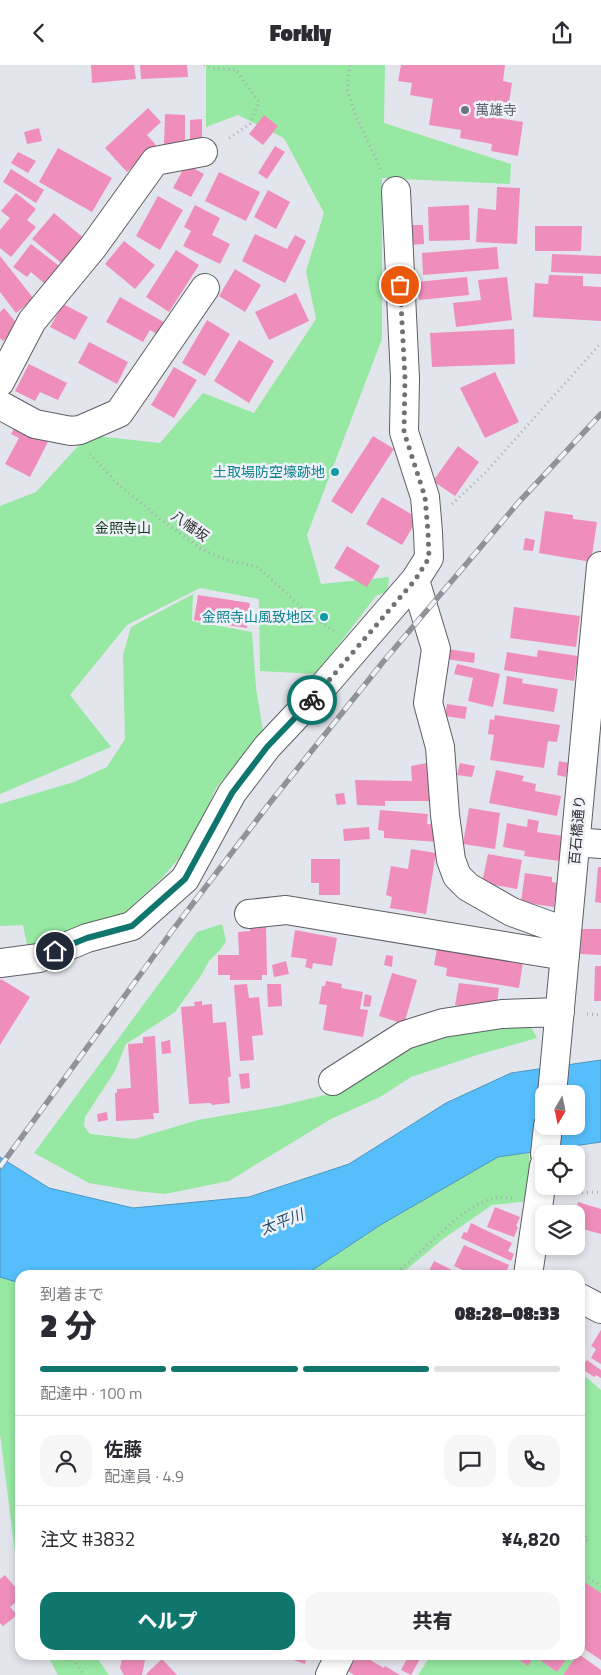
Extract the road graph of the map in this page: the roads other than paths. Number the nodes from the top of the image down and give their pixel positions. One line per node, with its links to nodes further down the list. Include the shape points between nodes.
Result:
1 (203, 152): 4 (street, via 155,161 93,247 32,321)
2 (396, 191): 7 (street, via 405,378 404,432 425,497 428,532 429,558)
3 (205, 288): 5 (street, via 119,413 80,430 70,431 35,424)
4 (0, 382)
5 (0, 405)
6 (601, 566): 8 (street, 百石橋通り)
7 (415, 580): 11 (street, via 436,649 428,703 440,747 445,815 451,860 457,876 468,887); 12 (street, via 267,747 232,793 185,879 132,926 87,938 39,958)
8 (597, 647): 9 (street, 百石橋通り)
9 (588, 843): 11 (street, 百石橋通り)
10 (250, 914): 11 (street, via 286,911)
11 (566, 944): 13 (street, 百石橋通り)
12 (0, 963)
13 (560, 1018): 14 (street, via 502,1014 443,1023 405,1035); 15 (street, 百石橋通り)
14 (333, 1081)
15 (553, 1085)
16 (540, 1195): 17 (street)
17 (529, 1270)
18 (585, 1301): 19 (street)
19 (601, 1309)
20 (338, 1660): 21 (street)
21 (330, 1675)

